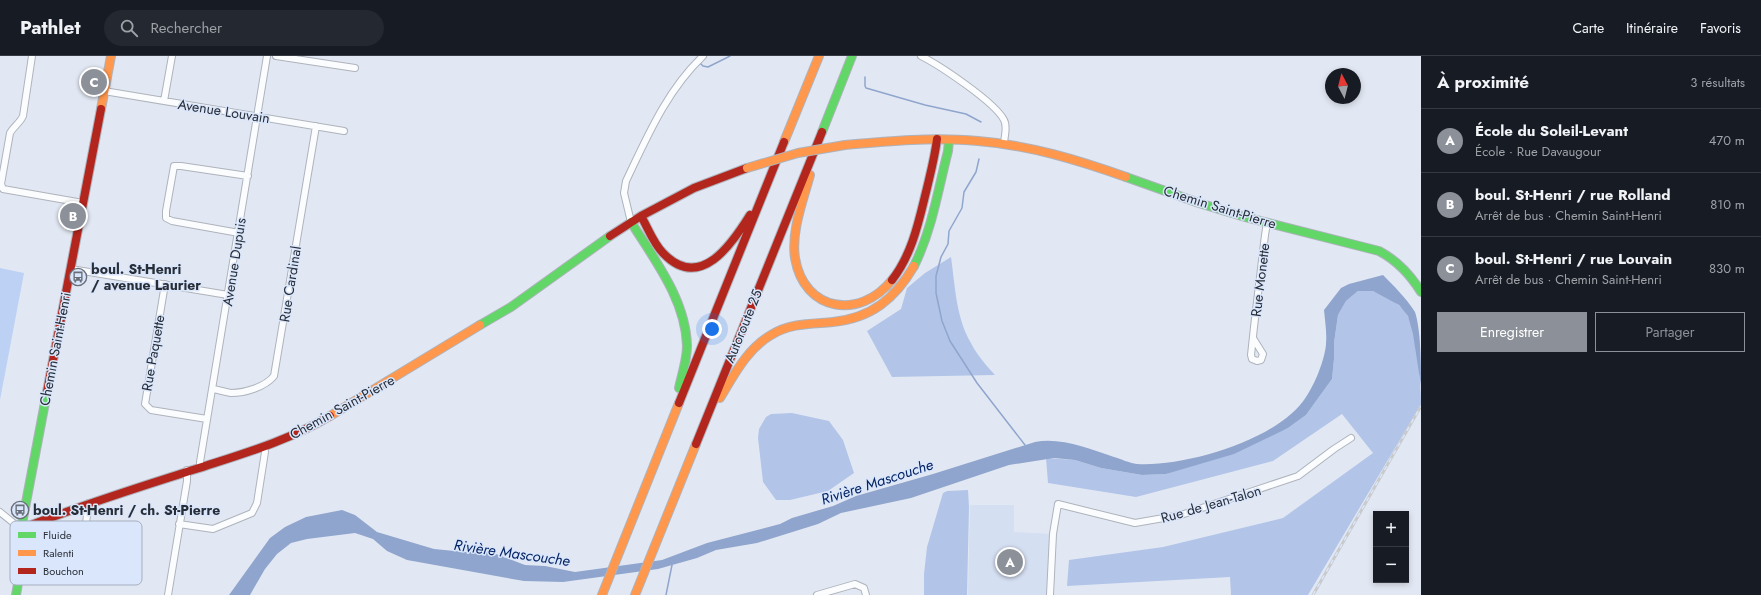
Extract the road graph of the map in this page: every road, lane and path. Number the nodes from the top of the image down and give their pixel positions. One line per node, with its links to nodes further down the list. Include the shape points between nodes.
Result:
1 (32, 56): 21 (street, via 23,116 21,122 14,126 10,133)
2 (111, 56): 11 (main road, Chemin Saint-Henri)
3 (172, 56): 12 (street)
4 (267, 56): 13 (street, Avenue Dupuis)
5 (276, 56): 10 (street)
6 (703, 56): 24 (street, via 676,86 626,181 624,193)
7 (819, 56): 22 (main road)
8 (852, 56): 15 (main road, Autoroute 25)
9 (920, 56): 19 (street, via 951,73 999,113 1005,123)
10 (355, 68)
11 (104, 91): 12 (street, Avenue Louvain); 23 (main road, Chemin Saint-Henri)
12 (164, 101): 13 (street, Avenue Louvain)
13 (258, 116): 14 (street, Avenue Louvain); 20 (street, Avenue Dupuis)
14 (316, 126): 16 (street, Avenue Louvain); 34 (street, Rue Cardinal, via 274,376 269,383 241,392)
15 (822, 129): 17 (main road, via 798,220 795,260 801,279 811,293 821,301 841,306 857,304 876,295 891,282 901,268 915,233); 36 (main road, Autoroute 25)
16 (344, 131)
17 (938, 139): 18 (main road, Chemin Saint-Pierre); 25 (main road, Chemin Saint-Pierre, bridge, via 845,145 798,153 703,184)
18 (949, 140): 19 (main road, Chemin Saint-Pierre); 36 (main road, via 924,243 913,269 899,289 888,300 863,315 840,321 795,325 776,331 766,338 740,365)
19 (1004, 144): 27 (main road, Chemin Saint-Pierre, via 1084,162 1199,203)
20 (248, 176): 28 (street, Avenue Dupuis); 28 (street, via 174,166 166,211 166,218 172,221)
21 (1, 184): 23 (street, via 3,189 12,192)
22 (763, 196): 25 (main road, via 722,253 708,264 695,267 684,266 666,256); 37 (main road)
23 (83, 203): 29 (main road, Chemin Saint-Henri)
24 (629, 210): 25 (street); 26 (street)
25 (641, 216): 26 (main road, Chemin Saint-Pierre)
26 (632, 222): 37 (main road, via 676,299 686,329 685,362); 39 (main road, Chemin Saint-Pierre, via 471,332 313,426)
27 (1267, 223): 31 (main road, Chemin Saint-Pierre, via 1382,253 1404,269); 33 (street, Rue Monette)
28 (239, 232): 32 (street, Avenue Dupuis)
29 (71, 269): 30 (street); 45 (main road, Chemin Saint-Henri)
30 (165, 284): 32 (street); 35 (street, Rue Paquette, via 145,404 151,410)
31 (1421, 292)
32 (228, 295): 34 (street, Avenue Dupuis)
33 (1253, 338)
34 (213, 389): 35 (street, Avenue Dupuis)
35 (207, 419): 40 (street, Avenue Dupuis)
36 (702, 428): 53 (main road, Autoroute 25)
37 (668, 432): 52 (main road)
38 (1351, 438): 56 (street, Rue de Jean-Talon, via 1298,476 1181,515 1135,523 1058,504 1053,534)
39 (264, 447): 40 (main road, Chemin Saint-Pierre); 48 (street, via 257,503 252,513 213,529)
40 (200, 467): 41 (main road, Chemin Saint-Pierre)
41 (187, 470): 42 (main road, Chemin Saint-Pierre); 48 (street)
42 (89, 503): 46 (main road, Chemin Saint-Pierre); 47 (street)
43 (0, 512): 44 (street)
44 (10, 521)
45 (23, 521)
46 (42, 521)
47 (86, 521)
48 (180, 524): 51 (street)
49 (18, 585): 50 (main road, Chemin Saint-Henri)
50 (16, 595)
51 (168, 595)
52 (602, 595)
53 (635, 595)
54 (817, 595): 55 (street, via 854,584 864,588)
55 (866, 595)
56 (1050, 595)

